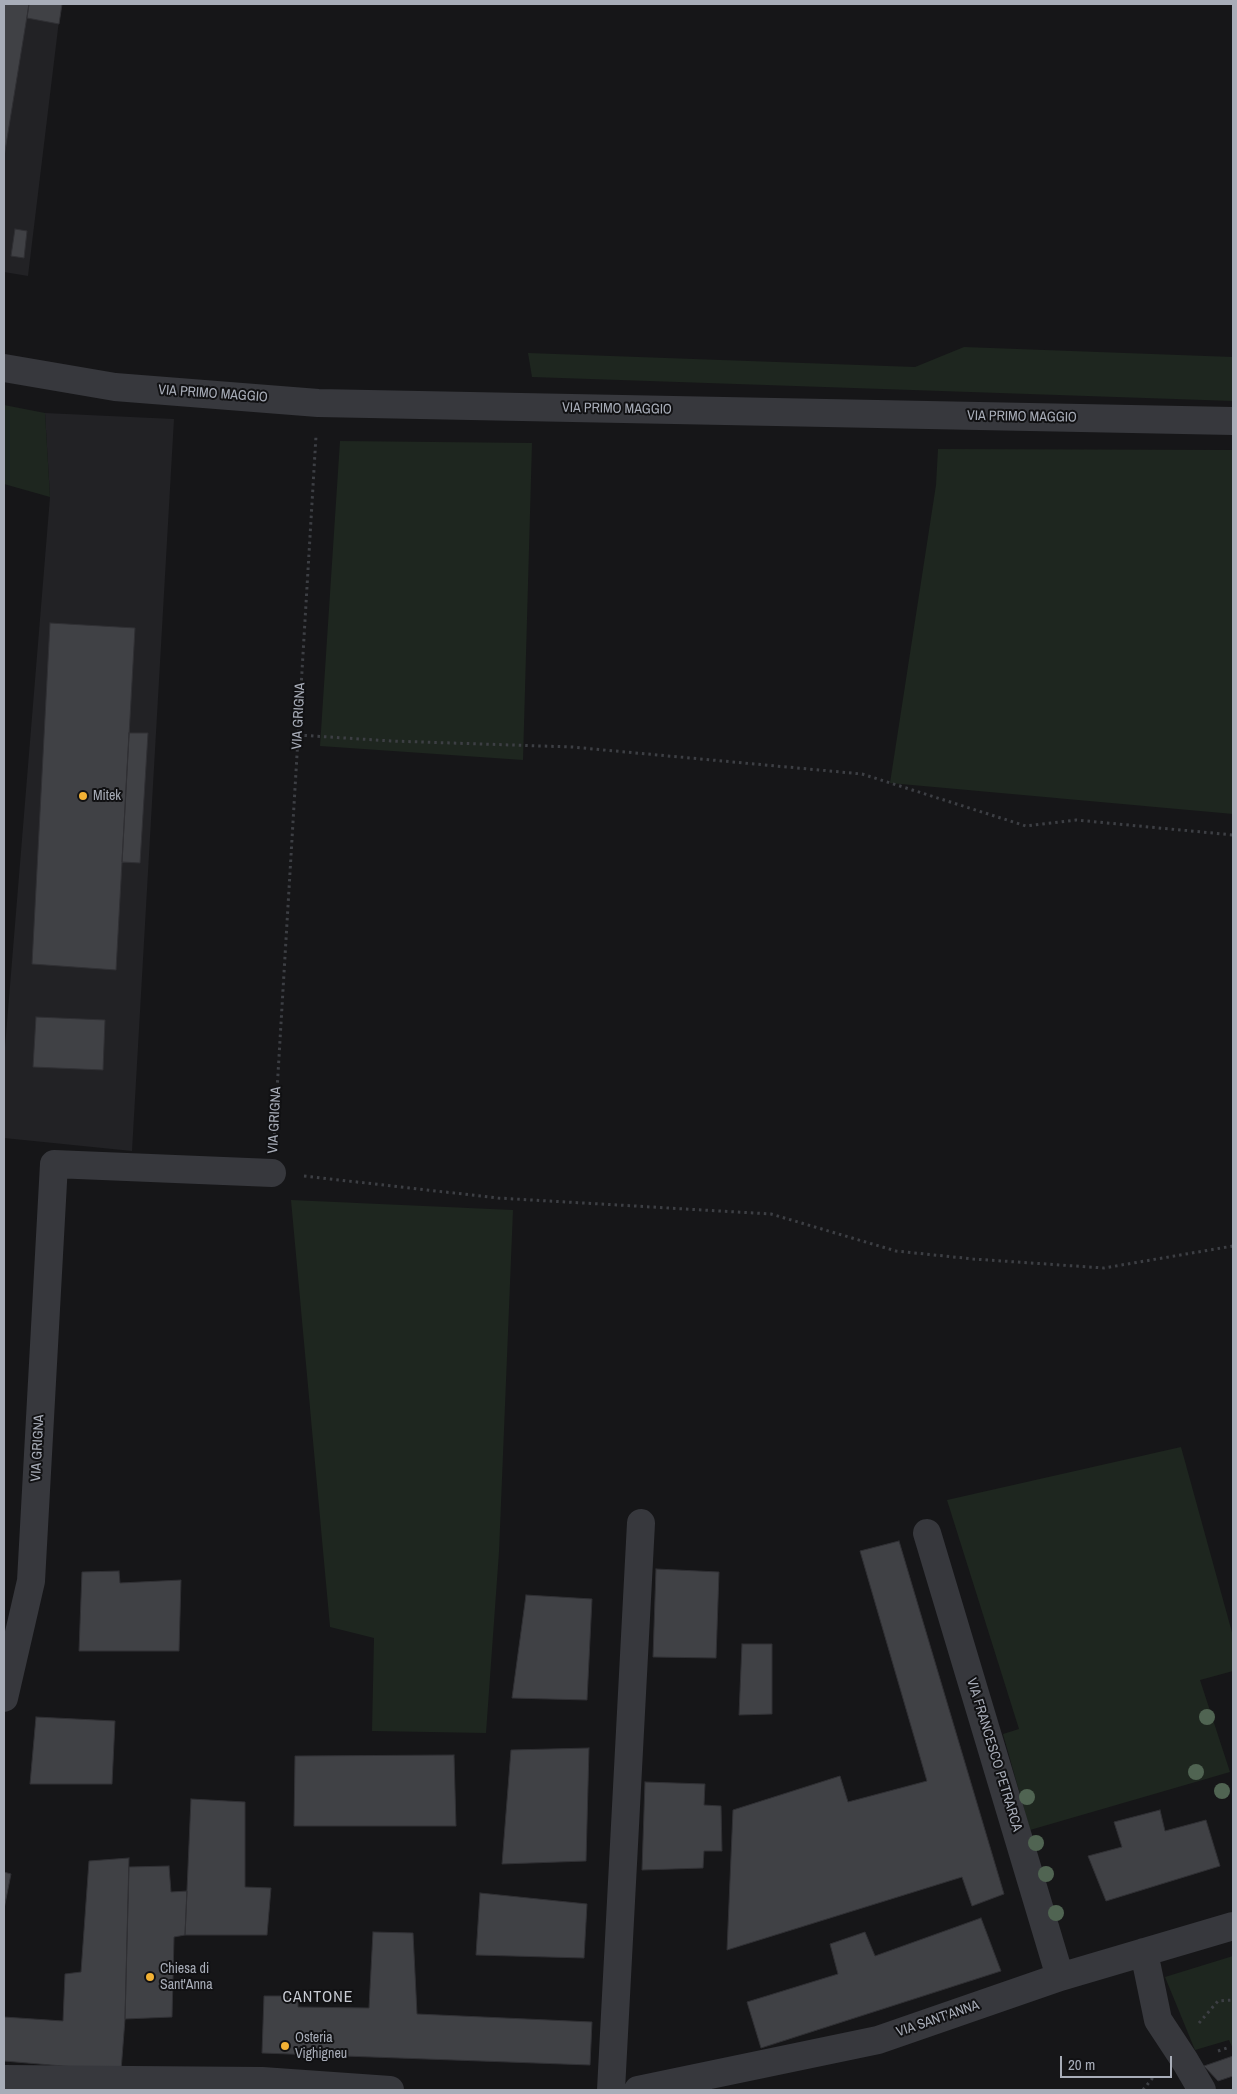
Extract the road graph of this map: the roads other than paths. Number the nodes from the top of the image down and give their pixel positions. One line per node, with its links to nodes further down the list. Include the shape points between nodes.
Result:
1 (4, 368): 2 (street, VIA PRIMO MAGGIO, via 115,387 318,403)
2 (1233, 421)
3 (272, 1173): 6 (street, VIA GRIGNA, via 54,1164 31,1581)
4 (641, 1523): 13 (street)
5 (927, 1533): 9 (street, VIA FRANCESCO PETRARCA)
6 (4, 1698)
7 (1233, 1926): 8 (street, VIA SANT'ANNA)
8 (1144, 1952): 9 (street, VIA SANT'ANNA); 15 (street, via 1158,2020)
9 (1060, 1977): 14 (street, VIA SANT'ANNA, via 878,2040)
10 (4, 2079): 11 (street)
11 (128, 2085): 12 (street, via 262,2081)
12 (390, 2090)
13 (611, 2090)
14 (638, 2090)
15 (1202, 2090)

